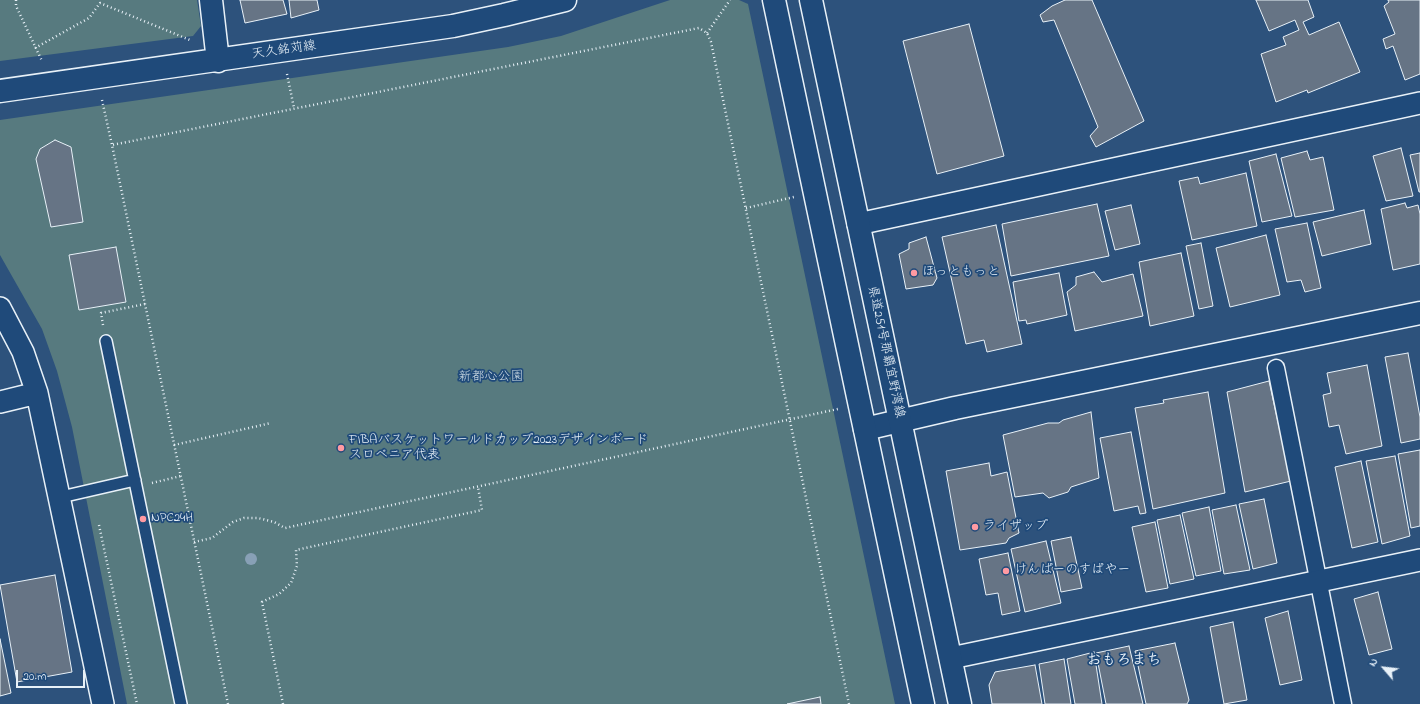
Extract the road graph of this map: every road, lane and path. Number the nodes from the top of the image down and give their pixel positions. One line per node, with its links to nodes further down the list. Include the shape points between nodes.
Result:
1 (16, 0): 9 (path, via 16,6)
2 (211, 0): 11 (main road)
3 (565, 0): 11 (main road, 天久銘苅線, via 453,26)
4 (730, 0): 7 (path)
5 (774, 0): 32 (main road)
6 (810, 0): 20 (main road, 県道251号那覇宜野湾線)
7 (707, 33): 16 (path, via 699,28 690,29); 19 (path)
8 (190, 40): 9 (path, via 100,3 89,18)
9 (35, 48): 10 (path)
10 (42, 61)
11 (218, 61): 13 (main road, 天久銘苅線)
12 (287, 74): 16 (path)
13 (0, 91)
14 (102, 100): 17 (path)
15 (1420, 103): 20 (street)
16 (294, 108): 17 (path)
17 (112, 146): 21 (path)
18 (797, 196): 19 (path)
19 (746, 208): 29 (path)
20 (858, 224): 30 (main road, 県道251号那覇宜野湾線)
21 (145, 304): 24 (path, via 101,313); 33 (path)
22 (0, 308): 26 (street, via 23,352)
23 (1420, 313): 30 (main road)
24 (106, 341): 35 (lane)
25 (1276, 368): 41 (street)
26 (38, 393): 27 (street); 37 (street)
27 (0, 402)
28 (842, 408): 29 (path)
29 (790, 420): 36 (path); 48 (path)
30 (900, 420): 32 (main road); 42 (main road, 県道251号那覇宜野湾線)
31 (271, 423): 33 (path)
32 (865, 428): 49 (main road)
33 (174, 445): 34 (path)
34 (181, 476): 35 (path); 39 (path)
35 (136, 483): 37 (lane); 45 (lane)
36 (478, 487): 39 (path, via 285,528 258,518 244,518 233,522 212,538); 47 (path, via 482,510 296,550 297,566 291,583 279,594 262,602)
37 (61, 497): 43 (street)
38 (99, 525): 44 (path)
39 (194, 542): 46 (path)
40 (1420, 560): 41 (street)
41 (1318, 582): 42 (street); 51 (street)
42 (951, 658): 50 (main road, 県道251号那覇宜野湾線)
43 (103, 704)
44 (137, 704)
45 (181, 704)
46 (228, 704)
47 (283, 704)
48 (849, 704)
49 (923, 704)
50 (960, 704)
51 (1343, 704)

